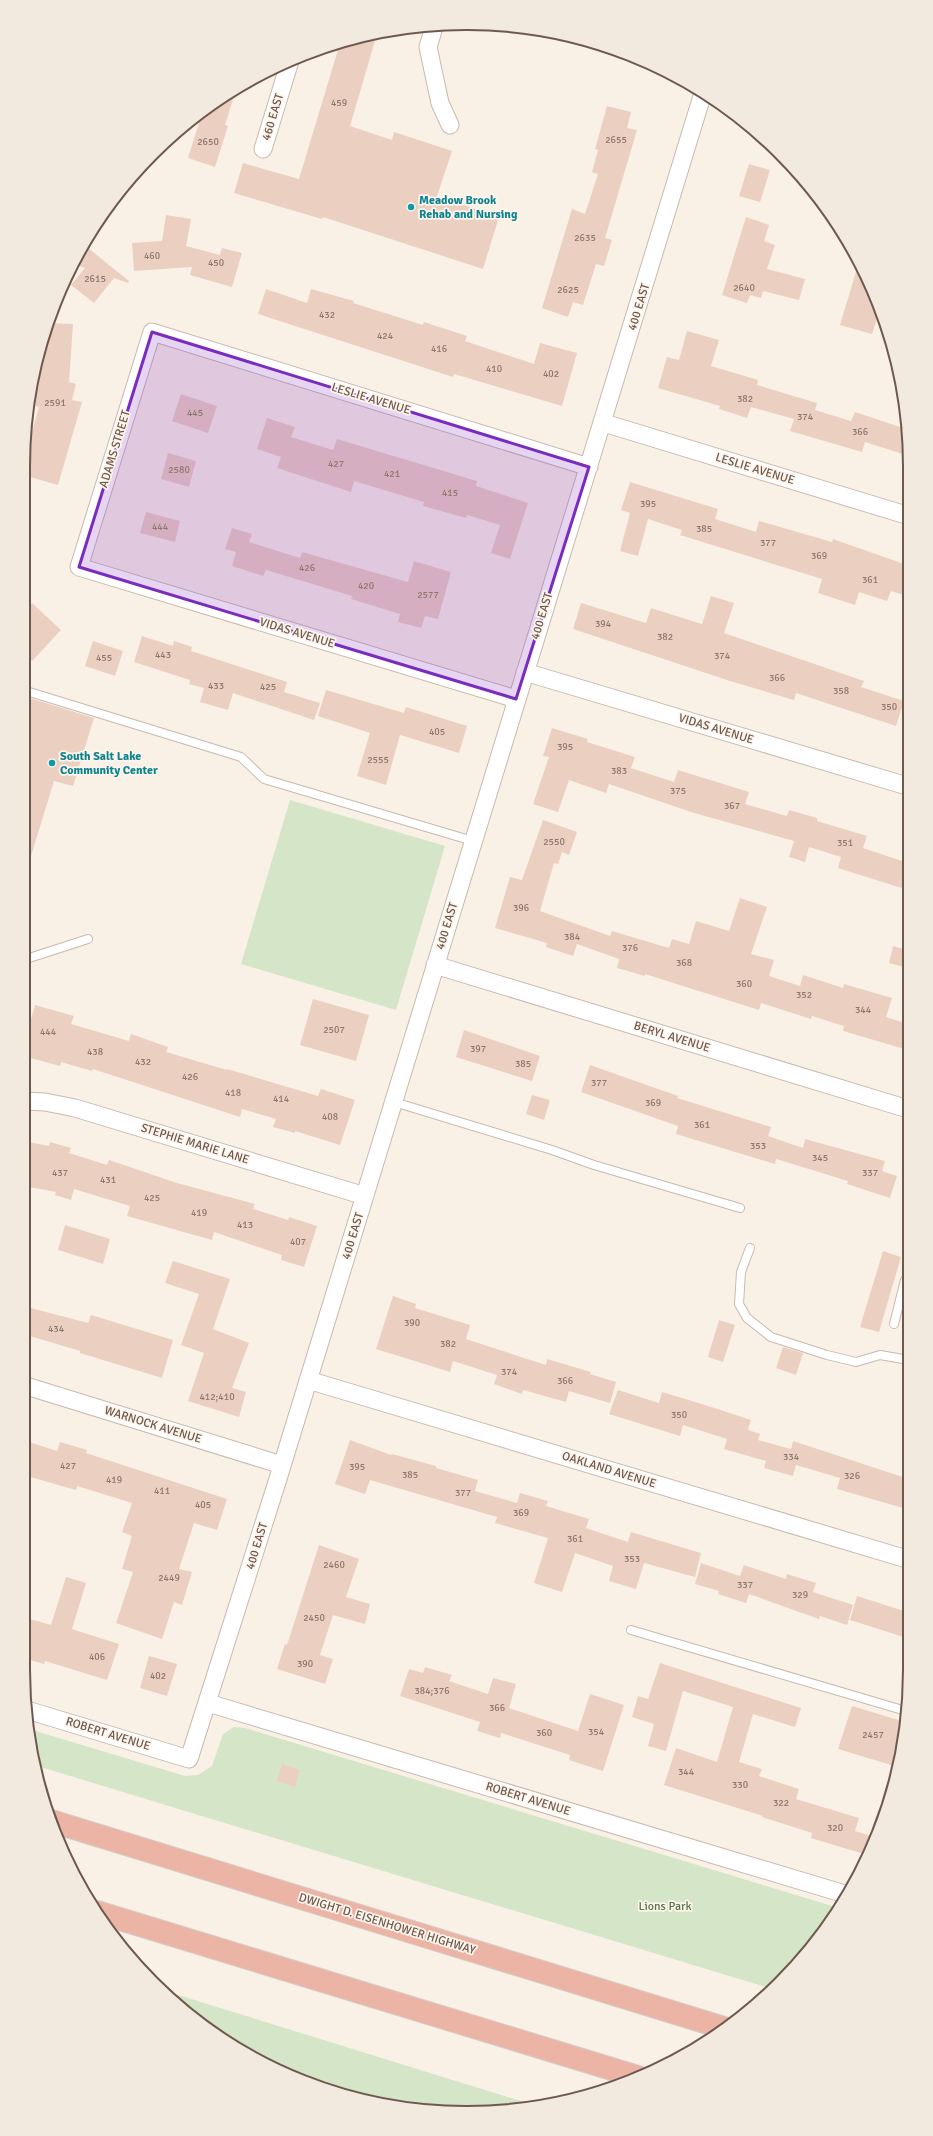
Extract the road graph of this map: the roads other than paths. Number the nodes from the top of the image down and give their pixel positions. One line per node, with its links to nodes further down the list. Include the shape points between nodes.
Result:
1 (433, 32): 4 (street, via 428,47 440,103)
2 (288, 68): 5 (street, 460 EAST)
3 (701, 99): 7 (street, 400 EAST)
4 (450, 125)
5 (263, 149)
6 (152, 332): 8 (street, LESLIE AVENUE); 10 (street, ADAMS STREET)
7 (604, 423): 8 (street, 400 EAST); 9 (street, LESLIE AVENUE)
8 (590, 467): 11 (street, 400 EAST)
9 (903, 514)
10 (79, 567): 13 (street, VIDAS AVENUE)
11 (525, 672): 13 (street, 400 EAST); 14 (street, VIDAS AVENUE)
12 (30, 692): 15 (lane, via 241,757 264,779)
13 (516, 699): 15 (street, 400 EAST)
14 (903, 785)
15 (473, 841): 18 (street, 400 EAST)
16 (88, 939): 17 (lane)
17 (30, 958)
18 (435, 965): 20 (street, 400 EAST); 21 (street, BERYL AVENUE)
19 (30, 1101): 22 (street, STEPHIE MARIE LANE, via 75,1108)
20 (394, 1102): 22 (street, 400 EAST); 23 (lane)
21 (903, 1107)
22 (365, 1196): 28 (street, 400 EAST)
23 (740, 1208)
24 (750, 1248): 27 (lane, via 741,1272 739,1304 747,1318 772,1337 856,1362 880,1355)
25 (903, 1288): 26 (lane)
26 (894, 1324)
27 (903, 1359)
28 (308, 1380): 30 (street, 400 EAST); 31 (street, OAKLAND AVENUE)
29 (30, 1387): 30 (street, WARNOCK AVENUE)
30 (282, 1465): 33 (street, 400 EAST)
31 (903, 1558)
32 (631, 1630): 34 (lane)
33 (208, 1703): 36 (street, 400 EAST); 38 (street, ROBERT AVENUE)
34 (901, 1709)
35 (32, 1712): 36 (street, ROBERT AVENUE)
36 (189, 1759)
37 (58, 1823): 40 (highway, DWIGHT D. EISENHOWER HIGHWAY)
38 (842, 1893)
39 (106, 1915): 41 (highway)
40 (718, 2026)
41 (631, 2074)

